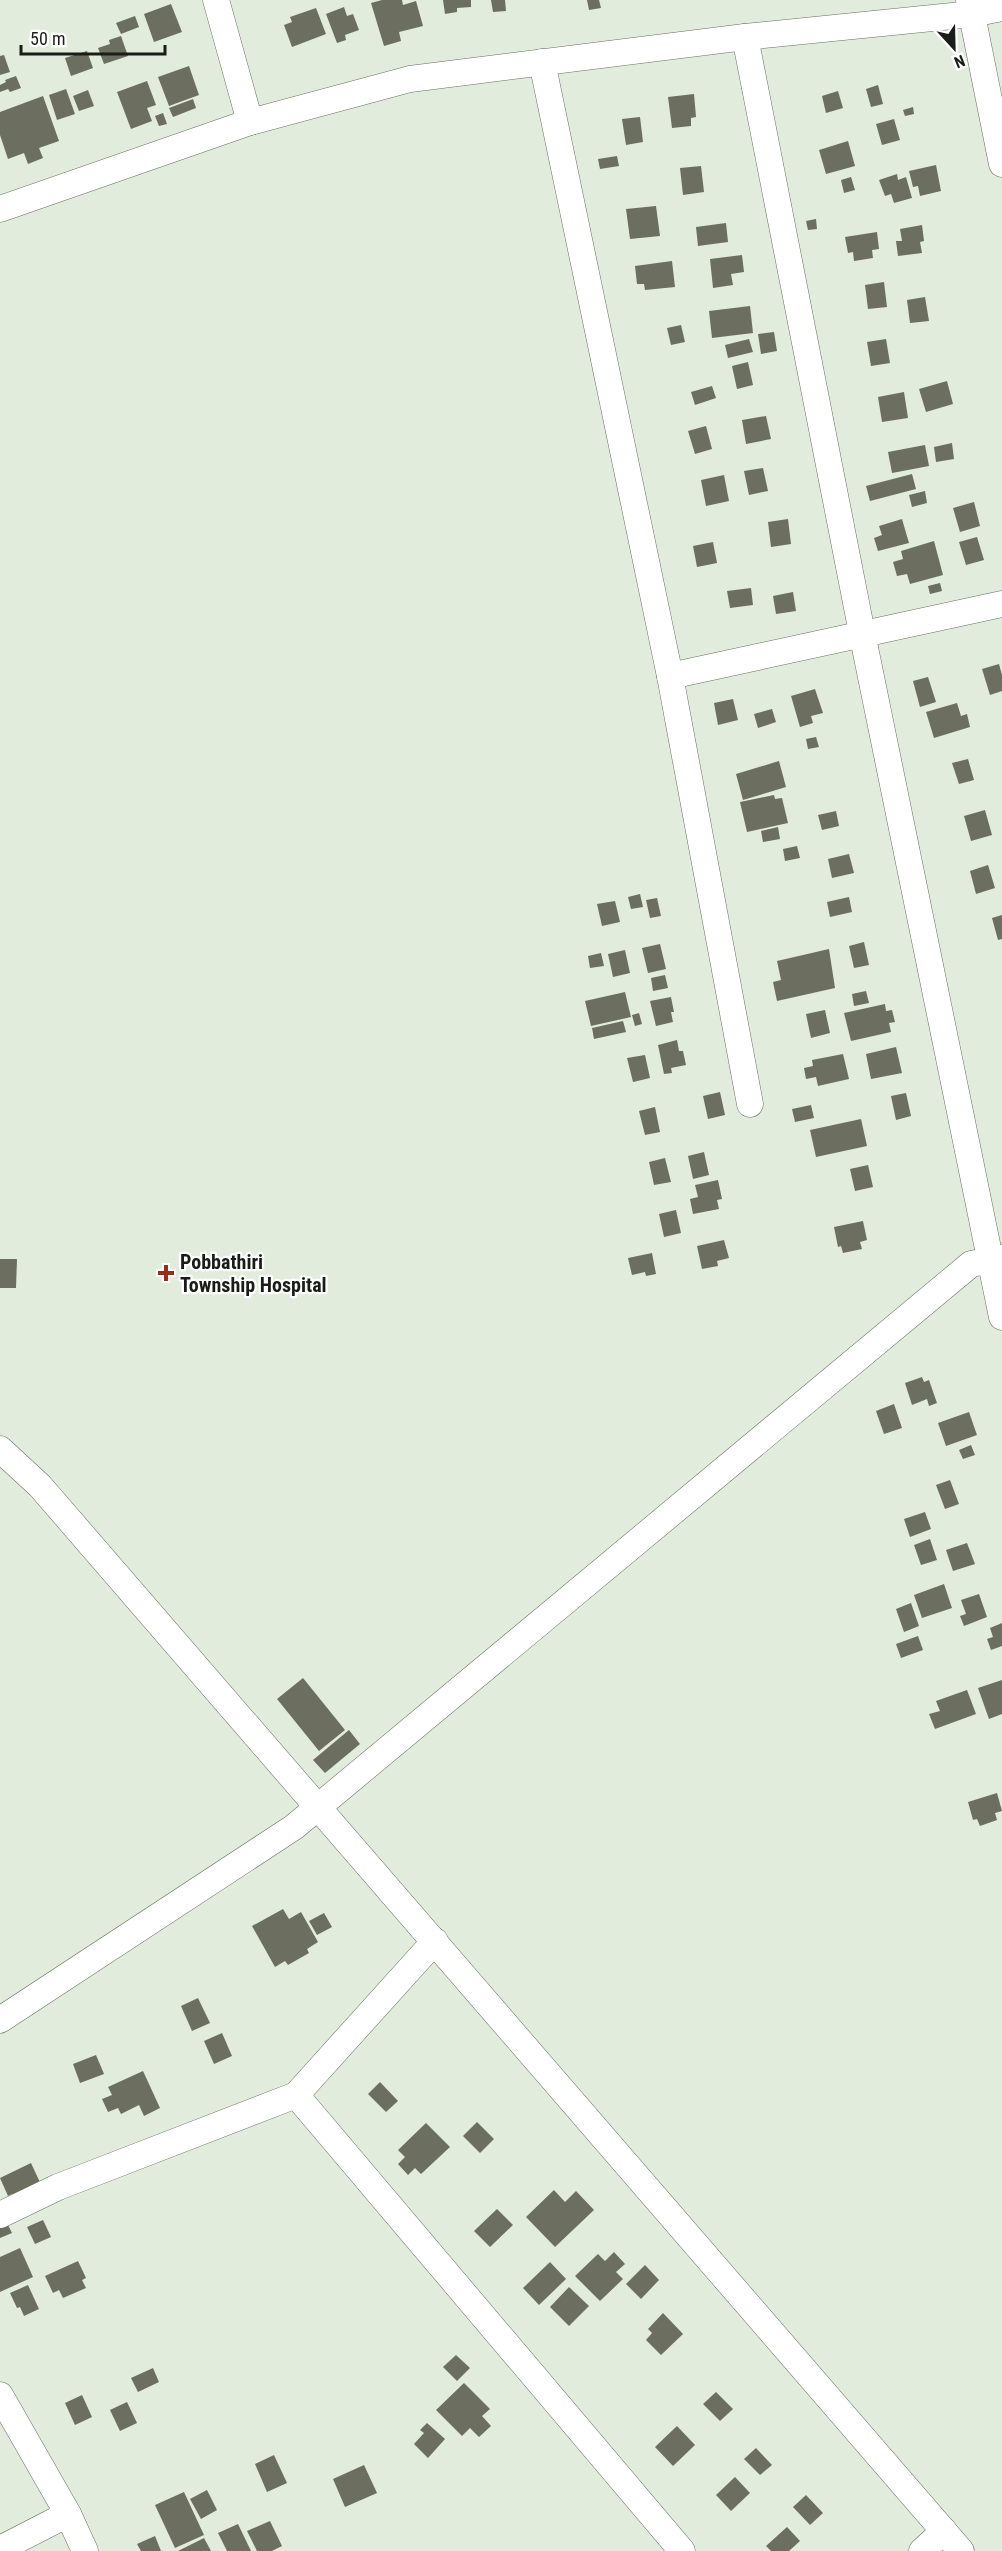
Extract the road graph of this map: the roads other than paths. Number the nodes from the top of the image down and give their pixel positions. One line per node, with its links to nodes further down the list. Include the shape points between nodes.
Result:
1 (216, 0): 6 (street)
2 (970, 7): 3 (street); 4 (street); 7 (street)
3 (1002, 8)
4 (745, 37): 5 (street); 10 (street)
5 (542, 62): 6 (street, via 410,79); 11 (street)
6 (250, 122): 8 (street)
7 (1002, 164)
8 (0, 209)
9 (1002, 604): 10 (street)
10 (862, 633): 11 (street); 13 (street)
11 (670, 676): 12 (street)
12 (750, 1104)
13 (997, 1259): 14 (street); 16 (street, via 971,1264)
14 (1002, 1317)
15 (0, 1449): 16 (street, via 40,1486)
16 (319, 1807): 17 (street); 18 (street)
17 (435, 1941): 19 (street); 23 (street)
18 (0, 2020)
19 (296, 2096): 20 (street, via 58,2187); 26 (street)
20 (0, 2215)
21 (0, 2395): 22 (street)
22 (68, 2514): 24 (street); 25 (street)
23 (944, 2531): 27 (street); 28 (street)
24 (0, 2549)
25 (86, 2551)
26 (682, 2551)
27 (922, 2551)
28 (961, 2551)

